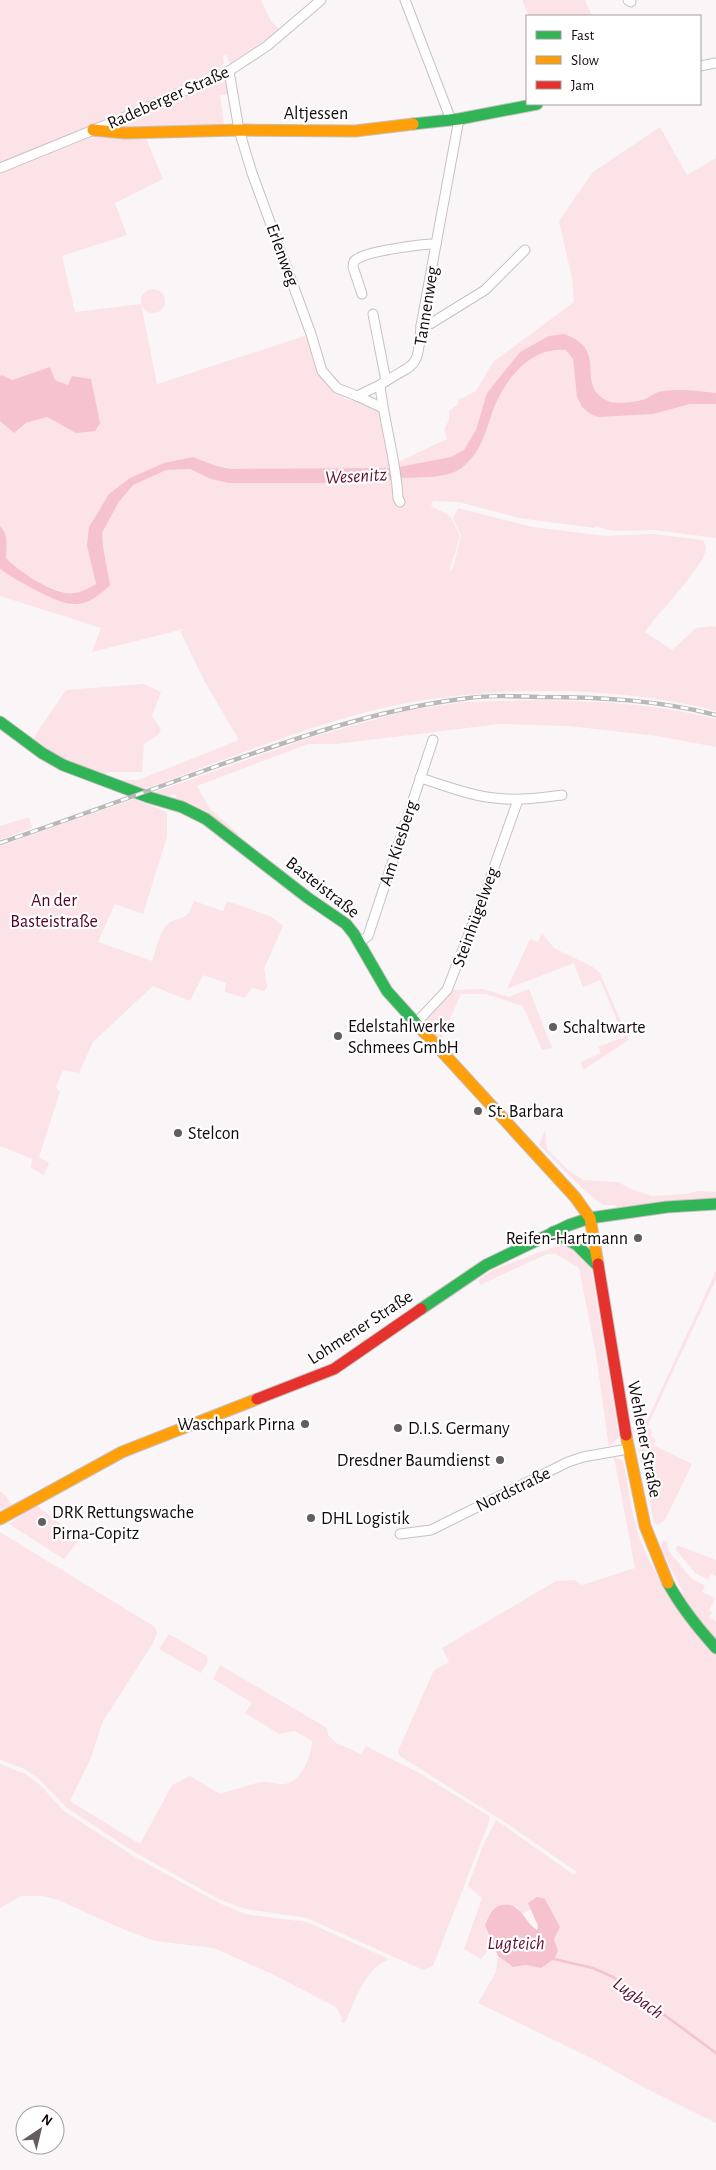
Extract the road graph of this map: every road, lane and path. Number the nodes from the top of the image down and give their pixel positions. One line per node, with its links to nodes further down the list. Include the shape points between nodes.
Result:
1 (321, 0): 5 (street, Radeberger Straße, via 266,46)
2 (405, 0): 7 (street)
3 (716, 63): 4 (street)
4 (701, 66)
5 (229, 71): 8 (street, Radeberger Straße); 9 (street, Erlenweg)
6 (532, 105): 7 (main road, Altjessen)
7 (455, 120): 9 (main road, Altjessen, via 355,131); 11 (street, Tannenweg)
8 (93, 130): 9 (main road, Altjessen, via 125,133); 10 (street, Radeberger Straße)
9 (239, 130): 17 (street, Erlenweg, via 322,371 337,388)
10 (0, 168)
11 (436, 244): 13 (street, via 358,258 353,267); 15 (street, Tannenweg)
12 (525, 250): 15 (street, via 485,290 430,324)
13 (362, 294)
14 (373, 314): 16 (street)
15 (421, 326): 16 (street, Tannenweg, via 416,361 409,369)
16 (383, 383): 17 (street); 18 (street)
17 (357, 396): 18 (street, Erlenweg)
18 (383, 408): 19 (street)
19 (400, 502)
20 (0, 722): 25 (main road, Basteistraße, via 63,765 182,807 206,819 346,924)
21 (433, 740): 22 (street, Am Kiesberg)
22 (420, 778): 24 (street, via 476,795); 25 (street, Am Kiesberg, via 368,936)
23 (562, 795): 24 (street)
24 (518, 800): 26 (street, Steinhügelweg, via 447,990)
25 (360, 943): 26 (main road, Basteistraße, via 387,991)
26 (416, 1023): 28 (main road, Basteistraße, via 575,1197)
27 (716, 1204): 28 (main road, Lohmener Straße)
28 (590, 1218): 29 (main road, Lohmener Straße); 30 (main road, Wehlener Straße)
29 (553, 1232): 30 (main road, via 586,1250); 32 (main road, Lohmener Straße, via 486,1265 334,1369 122,1452)
30 (598, 1266): 31 (main road, Wehlener Straße)
31 (628, 1449): 33 (street, Nordstraße, via 568,1462 431,1530); 34 (main road, Wehlener Straße, via 644,1526 660,1566 675,1596)
32 (0, 1519)
33 (400, 1534)
34 (716, 1648)

